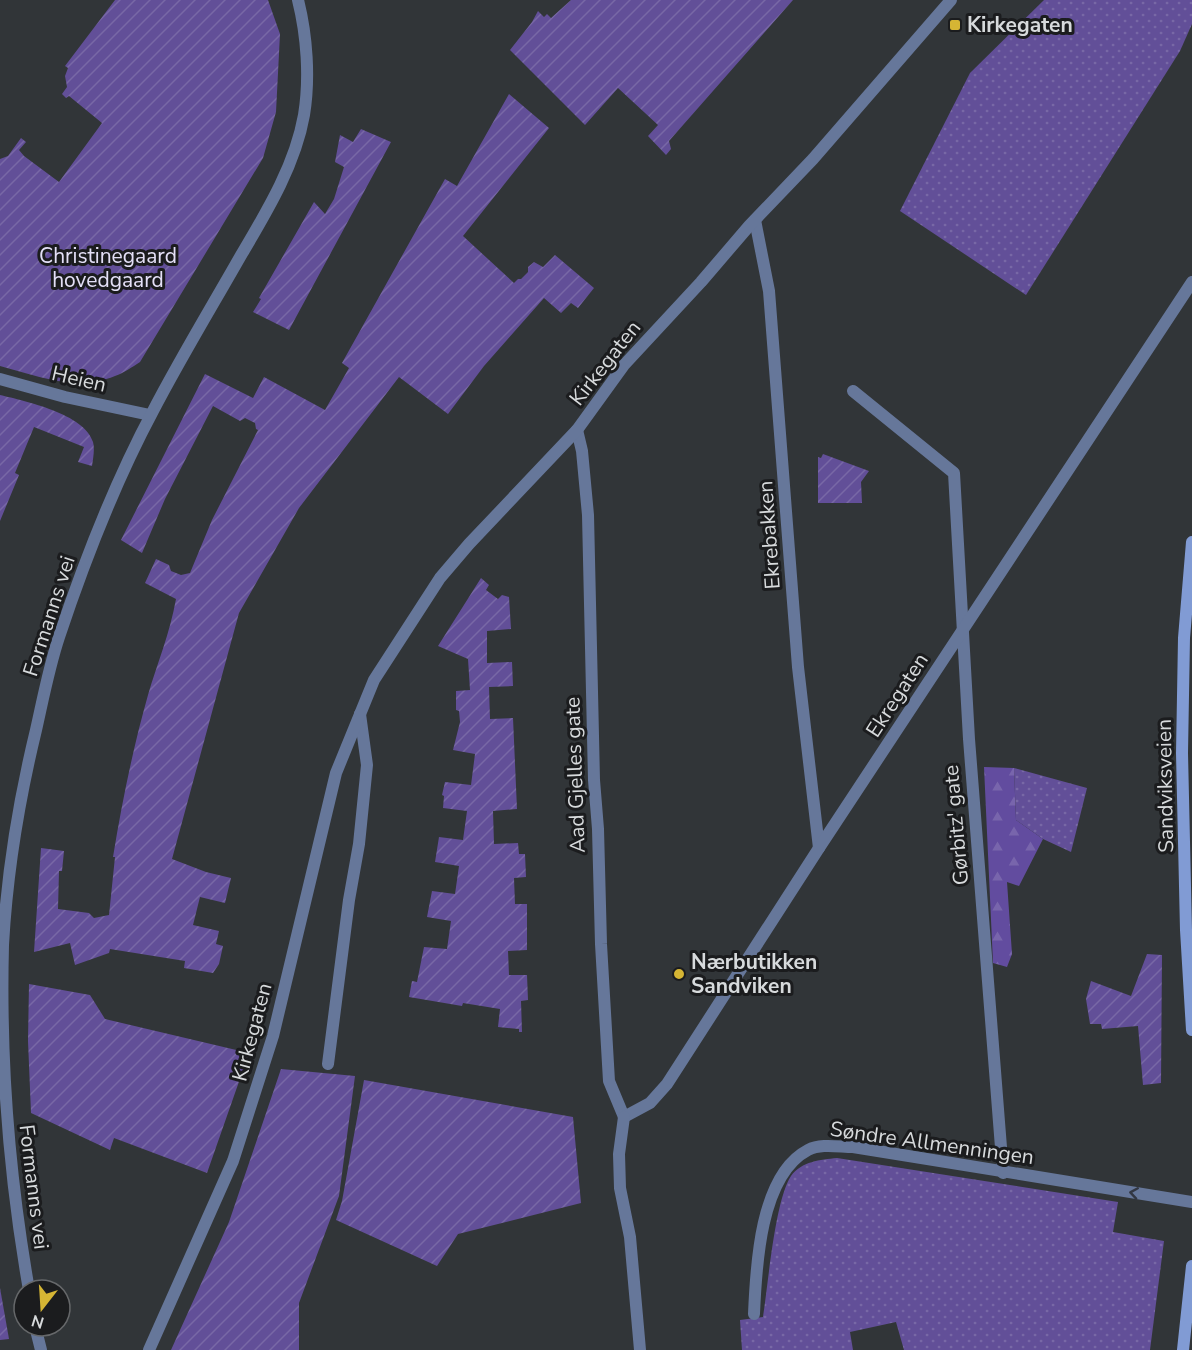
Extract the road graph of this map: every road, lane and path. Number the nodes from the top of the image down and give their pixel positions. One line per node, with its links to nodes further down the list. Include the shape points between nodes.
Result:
1 (298, 0): 7 (street, Formanns vei, via 306,51 306,87 304,116 293,152 272,202)
2 (951, 0): 3 (street, Kirkegaten)
3 (755, 220): 8 (street, Kirkegaten, via 624,365); 12 (street, Ekrebakken, via 769,291 798,667)
4 (1192, 282): 10 (street, Ekregaten)
5 (0, 380): 7 (street, Heien)
6 (853, 391): 10 (street, Gørbitz' gate, via 954,473)
7 (150, 415): 20 (street, Formanns vei, via 101,520 58,640 16,828 2,946 1,1033 7,1140)
8 (577, 430): 11 (street, Kirkegaten, via 440,578 374,680); 16 (street, Aad Gjelles gate, via 588,515 594,780 609,1081)
9 (1192, 542): 13 (main road, Sandviksveien, via 1182,730 1182,795)
10 (961, 633): 12 (street, Ekregaten); 17 (street, Gørbitz' gate)
11 (360, 712): 15 (street, via 367,765); 22 (street, Kirkegaten, via 336,773 273,1036 239,1142)
12 (819, 848): 16 (street, Ekregaten, via 667,1084 650,1103)
13 (1189, 860): 14 (main road, Sandviksveien, via 1186,930)
14 (1192, 1030)
15 (328, 1064)
16 (624, 1117): 23 (street, via 620,1188 630,1237)
17 (1003, 1173): 18 (street, Søndre Allmenningen, one-way to 17); 21 (street, Søndre Allmenningen, via 853,1148 818,1146 808,1150 784,1173 765,1220 756,1269)
18 (1192, 1202)
19 (1192, 1266): 24 (main road)
20 (27, 1278)
21 (754, 1314)
22 (149, 1350)
23 (640, 1350)
24 (1183, 1350)

